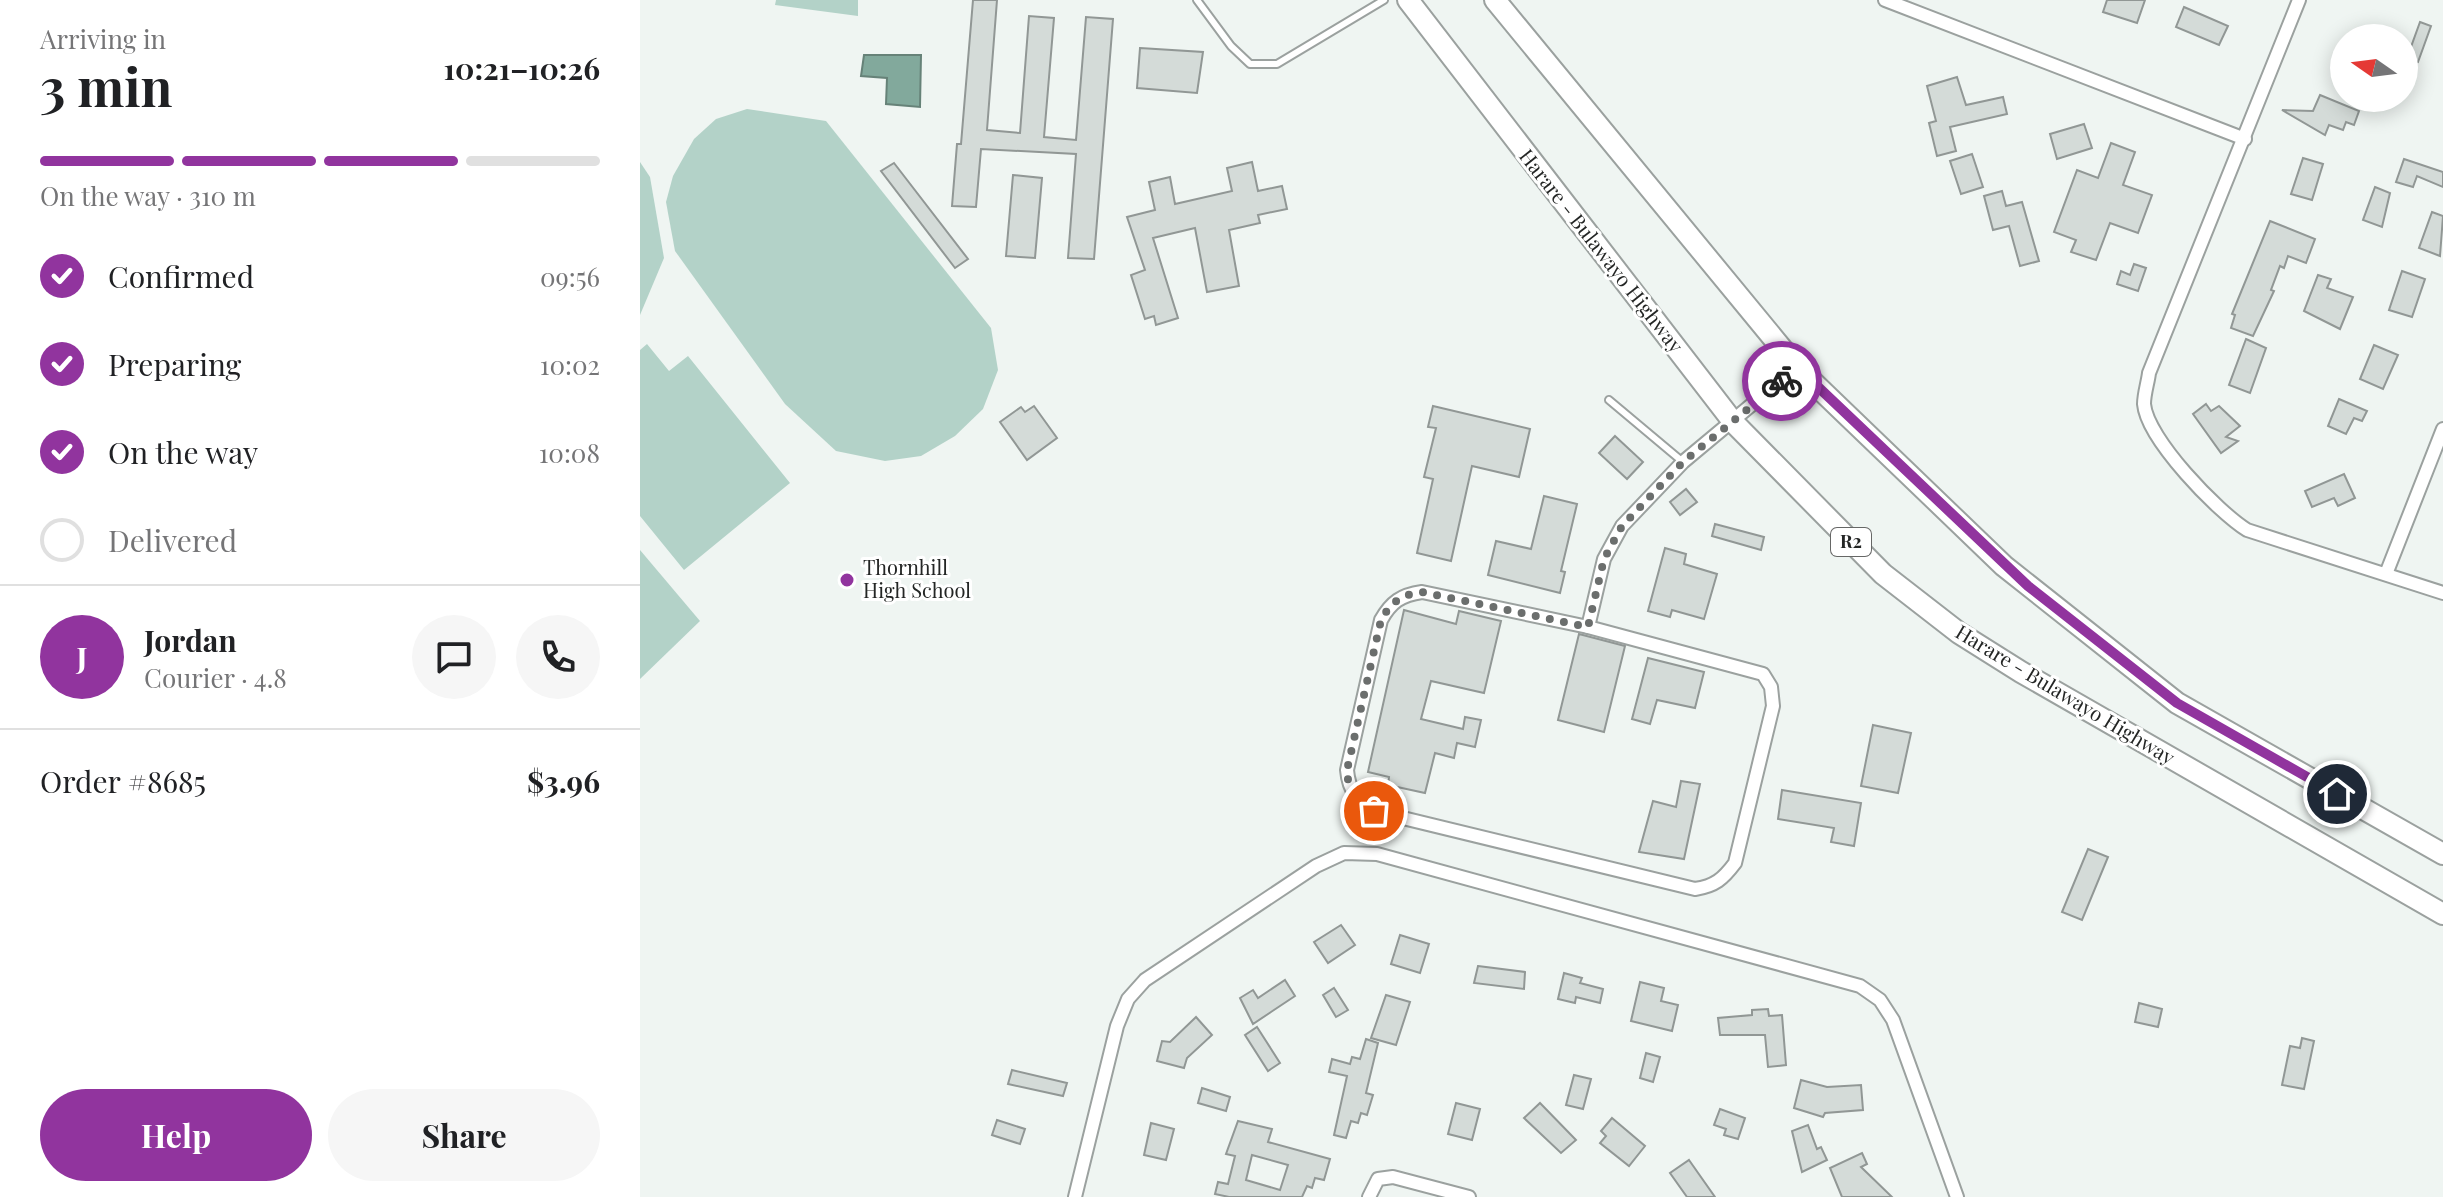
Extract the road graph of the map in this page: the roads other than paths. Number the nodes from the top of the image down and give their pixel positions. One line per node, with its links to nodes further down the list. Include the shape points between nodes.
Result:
1 (1197, 0): 2 (lane, via 1250,64 1277,64)
2 (1384, 0)
3 (1408, 0): 10 (highway, Harare - Bulawayo Highway / R2)
4 (1495, 0): 8 (highway)
5 (1885, 0): 7 (street)
6 (2299, 0): 7 (street)
7 (2245, 139): 13 (street, via 2149,373 2144,405 2155,433 2227,517 2247,530)
8 (1797, 367): 10 (street); 16 (highway, via 2004,566 2177,703)
9 (1609, 400): 12 (lane)
10 (1734, 423): 12 (street); 17 (highway, Harare - Bulawayo Highway / R2, via 1883,574 1959,633)
11 (2443, 429): 13 (street)
12 (1683, 462): 15 (street, via 1611,542)
13 (2386, 574): 14 (street)
14 (2443, 593)
15 (1588, 627): 15 (street, via 1422,592 1405,594 1381,620 1347,770 1349,789 1374,811 1695,889 1711,887 1735,863 1773,706 1771,687 1763,674)
16 (2443, 854)
17 (2443, 914)
18 (1075, 1197): 21 (street, via 1128,999 1145,980 1316,866 1344,853 1377,854 1860,986 1880,1000 1893,1020)
19 (1369, 1197): 20 (street, via 1378,1179 1393,1177)
20 (1469, 1197)
21 (1957, 1197)

